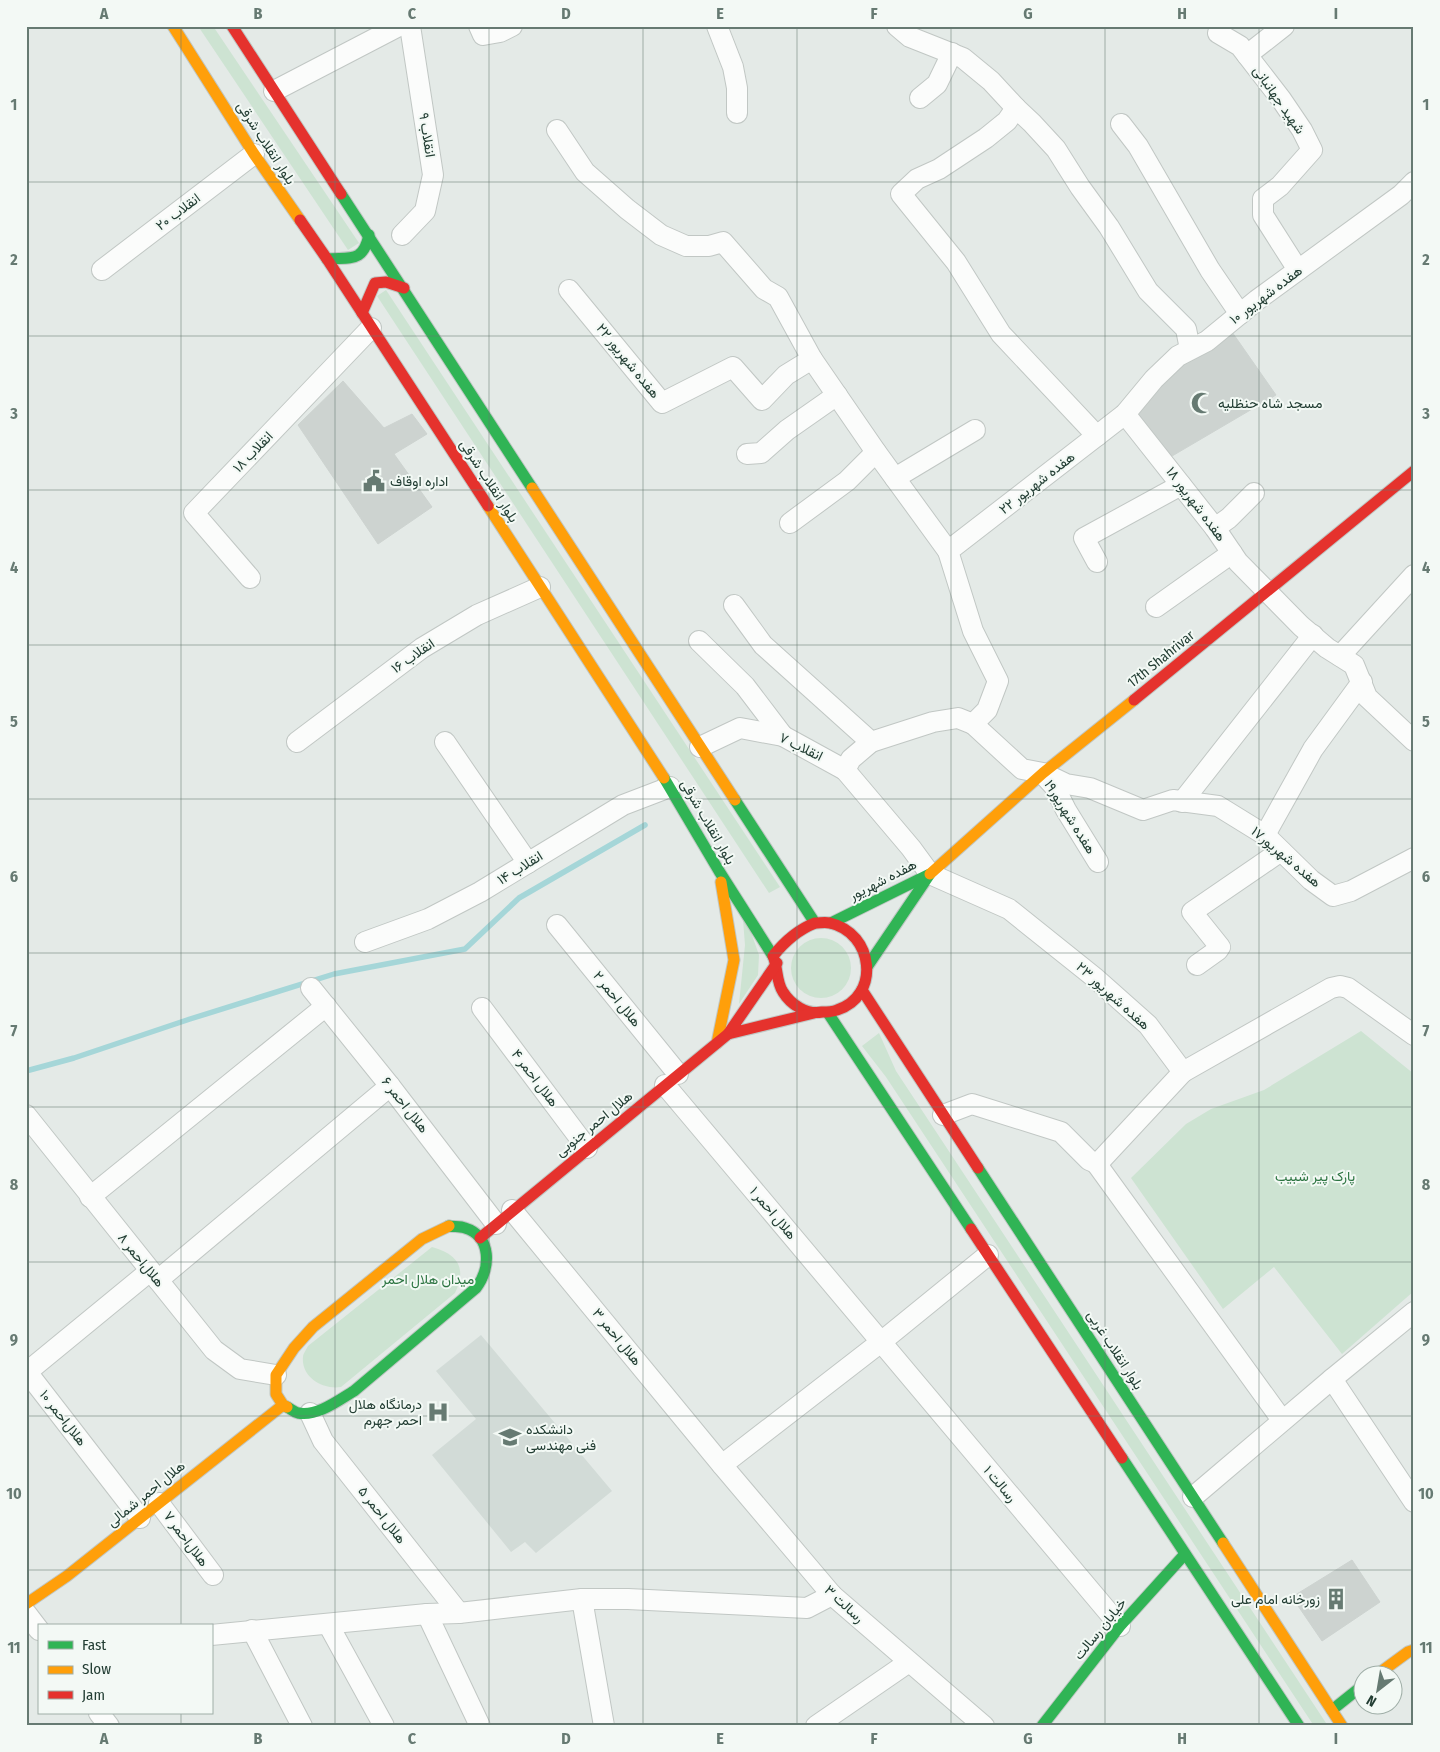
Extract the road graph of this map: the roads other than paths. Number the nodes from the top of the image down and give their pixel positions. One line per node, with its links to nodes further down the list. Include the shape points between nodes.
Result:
1 (173, 26): 19 (main road, بلوار انقلاب شرقی)
2 (232, 26): 13 (main road)
3 (399, 26): 13 (street)
4 (410, 26): 22 (street, انقلاب ۹, via 433,175 424,211)
5 (479, 26): 6 (street, via 483,35)
6 (512, 26)
7 (717, 26): 16 (street, via 733,67)
8 (898, 26): 11 (street, via 910,37)
9 (1284, 26): 12 (street)
10 (1227, 32): 12 (street, شهید جهانبانی)
11 (952, 53): 14 (street, via 937,84); 15 (street, via 991,81)
12 (1246, 55): 25 (street, شهید جهانبانی, via 1281,98 1312,150 1280,186 1263,199 1263,215)
13 (274, 90): 21 (main road)
14 (920, 98)
15 (1016, 108): 30 (street, via 1056,149 1148,292 1186,328); 35 (street, via 986,138 917,179 901,194 956,262 1001,334)
16 (737, 113)
17 (1121, 124): 28 (street, via 1138,146 1210,270)
18 (557, 130): 31 (street, via 585,172 661,235 686,246 723,242 764,289 778,297)
19 (254, 154): 23 (main road, بلوار انقلاب شرقی); 24 (street, انقلاب ۲۰)
20 (1414, 182): 25 (street, هفده شهریور ۱۰)
21 (369, 235): 23 (main road, via 366,249 360,256); 26 (main road)
22 (402, 235)
23 (326, 259): 29 (main road, بلوار انقلاب شرقی)
24 (102, 270)
25 (1298, 270): 28 (street, هفده شهریور ۱۰)
26 (404, 288): 29 (main road, via 391,282 375,283); 63 (main road)
27 (569, 290): 31 (street, هفده شهریور ۲۲, via 662,403 733,367 762,400 786,375)
28 (1240, 314): 30 (street, هفده شهریور ۱۰, via 1207,341)
29 (367, 321): 48 (street, انقلاب ۱۸, via 194,513); 49 (main road, بلوار انقلاب شرقی)
30 (1190, 350): 33 (street, هفده شهریور ۱۰, via 1178,356 1154,379)
31 (812, 359): 32 (street)
32 (837, 395): 36 (street); 37 (street, via 761,453)
33 (1125, 414): 35 (street, هفده شهریور ۲۲); 40 (street, هفده شهریور ۱۸)
34 (976, 430): 39 (street)
35 (1097, 436): 44 (street, هفده شهریور ۲۲)
36 (876, 452): 39 (street); 42 (street, via 847,482)
37 (747, 454)
38 (1414, 471): 50 (main road, 17th Shahrivar)
39 (895, 478): 44 (street)
40 (1181, 485): 43 (street, هفده شهریور ۱۸); 46 (street, via 1084,538)
41 (1254, 493): 43 (street)
42 (790, 523)
43 (1215, 528): 45 (street, هفده شهریور ۱۸)
44 (948, 551): 57 (street, via 973,631 998,681 987,710)
45 (1232, 553): 50 (street, هفده شهریور ۱۸); 52 (street)
46 (1097, 562)
47 (1414, 575): 55 (street)
48 (250, 578)
49 (540, 587): 60 (street, انقلاب ۱۶, via 477,615 422,648); 66 (main road, بلوار انقلاب شرقی)
50 (1269, 591): 53 (street, هفده شهریور ۱۸); 65 (main road, 17th Shahrivar)
51 (734, 605): 62 (street, via 764,645)
52 (1156, 607)
53 (1313, 636): 55 (street, هفده شهریور ۱۸); 67 (street)
54 (699, 642): 58 (street, via 745,686)
55 (1340, 656): 56 (street, هفده شهریور ۱۸, via 1354,665)
56 (1362, 682): 59 (street, هفده شهریور ۱۸, via 1367,697); 68 (street, via 1313,749)
57 (973, 724): 62 (street, via 958,718 933,722); 65 (street, via 1022,769)
58 (783, 736): 63 (street, انقلاب ۷, via 740,728); 64 (street, انقلاب ۷)
59 (1414, 741)
60 (296, 742)
61 (445, 742): 72 (street)
62 (872, 742): 64 (street, via 851,759)
63 (700, 747): 75 (main road)
64 (845, 770): 74 (street)
65 (1042, 773): 67 (street, هفده شهریور۱۷, via 1143,810 1173,800); 71 (street, هفده شهریور۱۹, via 1054,786); 74 (main road, 17th Shahrivar)
66 (670, 787): 72 (street, انقلاب ۱۴, via 623,806); 73 (main road, بلوار انقلاب شرقی)
67 (1182, 802): 68 (street, هفده شهریور۱۷, via 1218,806)
68 (1265, 835): 69 (street, هفده شهریور۱۷)
69 (1282, 851): 70 (street, هفده شهریور۱۷, via 1311,880 1333,896 1351,891); 80 (street, via 1192,912 1220,947)
70 (1414, 858)
71 (1098, 862)
72 (528, 863): 78 (street, انقلاب ۱۴, via 428,919)
73 (719, 871): 79 (main road, بلوار انقلاب شرقی); 90 (main road, via 734,960)
74 (930, 874): 76 (main road, هفده شهریور); 81 (main road, هفده شهریور); 91 (street, هفده شهریور ۲۳, via 1009,909 1148,1025)
75 (815, 923): 76 (main road); 79 (main road, via 789,936)
76 (830, 923): 81 (main road, via 848,930 856,938)
77 (557, 924): 92 (street, هلال احمر ۲)
78 (365, 942)
79 (775, 960): 86 (main road, via 784,993 802,1009); 88 (main road, هلال احمر جنوبی)
80 (1197, 965)
81 (868, 967): 83 (main road)
82 (311, 988): 84 (street, هلال احمر ۶)
83 (862, 990): 87 (main road, via 854,1001); 95 (main road, بلوار انقلاب غربی)
84 (326, 1006): 93 (street, هلال احمر ۶); 98 (street)
85 (482, 1008): 96 (street, هلال احمر ۴)
86 (814, 1013): 87 (main road); 88 (main road, هلال احمر جنوبی)
87 (828, 1013): 102 (main road)
88 (728, 1034): 90 (main road, هلال احمر جنوبی)
89 (1414, 1035): 91 (street, via 1348,988 1340,986 1330,988)
90 (717, 1043): 92 (main road, هلال احمر جنوبی)
91 (1183, 1072): 97 (street)
92 (671, 1079): 96 (main road, هلال احمر جنوبی); 105 (street, هلال احمر ۱)
93 (390, 1086): 100 (street, هلال احمر ۶); 103 (street, هلال‌احمر ۱۰)
94 (26, 1115): 98 (street, هلال‌احمر ۸)
95 (943, 1115): 97 (street, via 972,1104 1061,1132); 113 (main road, بلوار انقلاب غربی)
96 (587, 1148): 99 (main road, هلال احمر جنوبی)
97 (1096, 1163): 111 (street)
98 (90, 1196): 103 (street, هلال‌احمر ۸)
99 (512, 1210): 100 (main road, هلال احمر جنوبی); 112 (street, هلال احمر ۳)
100 (496, 1224): 101 (main road, هلال احمر جنوبی)
101 (480, 1238): 107 (main road, via 468,1228 449,1226 422,1239 313,1327); 110 (main road, via 487,1250 487,1266 479,1284 354,1391)
102 (988, 1256): 105 (street); 117 (main road)
103 (154, 1276): 106 (street, هلال‌احمر ۱۰); 107 (street, هلال‌احمر ۸, via 214,1350 240,1369)
104 (1414, 1312): 108 (street)
105 (881, 1342): 112 (street); 126 (street, رسالت ۱)
106 (27, 1372): 116 (street, هلال‌احمر ۱۰)
107 (276, 1374): 109 (main road, via 276,1394)
108 (1332, 1379): 111 (street); 114 (street)
109 (283, 1405): 110 (main road, via 297,1414); 115 (main road, هلال احمر شمالی)
110 (310, 1413): 122 (street, هلال احمر ۵, via 323,1441)
111 (1282, 1420): 113 (street)
112 (722, 1465): 119 (street, رسالت ۳)
113 (1193, 1497): 134 (main road, بلوار انقلاب غربی)
114 (1414, 1502)
115 (159, 1503): 116 (main road, هلال احمر شمالی); 118 (street, هلال‌احمر ۷)
116 (140, 1518): 121 (main road, هلال احمر شمالی, via 68,1576)
117 (1185, 1554): 126 (main road, خیابان رسالت); 144 (main road)
118 (213, 1575)
119 (832, 1595): 120 (street, via 807,1608); 131 (street, رسالت ۳)
120 (582, 1599): 122 (street); 140 (street)
121 (26, 1604)
122 (459, 1612): 124 (street)
123 (26, 1613): 127 (street)
124 (427, 1614): 125 (street); 139 (street)
125 (328, 1624): 128 (street); 138 (street)
126 (1120, 1626): 143 (main road, خیابان رسالت)
127 (38, 1629)
128 (252, 1630): 129 (street); 137 (street)
129 (212, 1635)
130 (1412, 1645): 132 (main road)
131 (909, 1662): 141 (street); 142 (street, رسالت ۳)
132 (1390, 1664)
133 (1352, 1694): 134 (main road)
134 (1332, 1710): 145 (main road, بلوار انقلاب غربی)
135 (101, 1714): 136 (street)
136 (109, 1726)
137 (302, 1726)
138 (384, 1726)
139 (480, 1726)
140 (604, 1726)
141 (816, 1726)
142 (984, 1726)
143 (1042, 1726)
144 (1299, 1726)
145 (1342, 1726)

